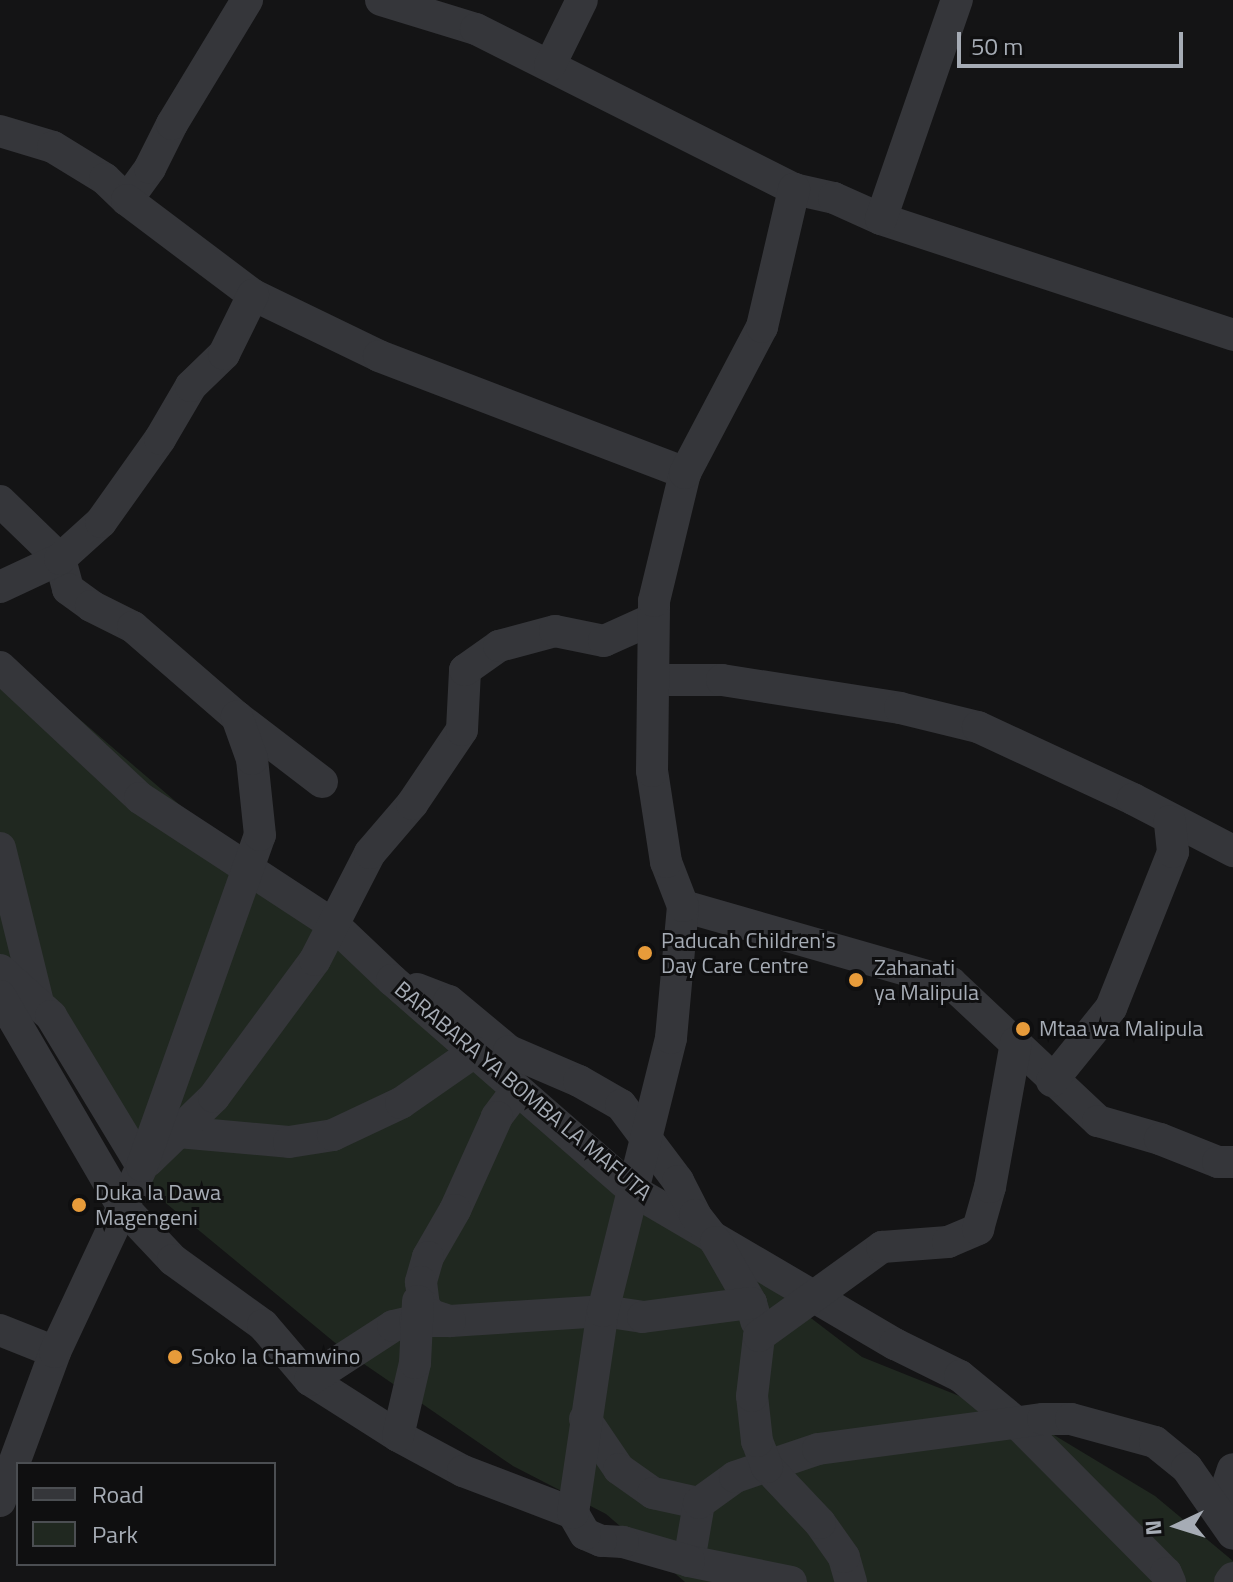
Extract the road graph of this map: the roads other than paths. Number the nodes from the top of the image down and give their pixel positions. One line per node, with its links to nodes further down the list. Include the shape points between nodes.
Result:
1 (247, 0): 8 (street)
2 (381, 0): 5 (street, via 476,29)
3 (582, 0): 5 (street)
4 (957, 0): 9 (street)
5 (550, 65): 7 (street)
6 (0, 131): 8 (street, via 53,147 105,179)
7 (794, 189): 9 (street, via 834,198); 12 (street, via 762,327)
8 (127, 200): 10 (street)
9 (881, 219): 11 (street)
10 (253, 295): 12 (street, via 379,356); 14 (street, via 224,354 191,386 101,522)
11 (1233, 335)
12 (685, 473): 16 (street)
13 (0, 501): 14 (street)
14 (60, 559): 15 (street); 19 (street, via 68,589 133,627)
15 (0, 587)
16 (653, 619): 18 (street); 26 (street, via 604,641 555,631 499,646 465,670 462,730 412,804 370,853)
17 (0, 667): 24 (street, BARABARA YA BOMBA LA MAFUTA, via 140,798)
18 (656, 680): 21 (street, via 722,680 900,708 978,727); 25 (street, via 652,771 666,862)
19 (237, 717): 20 (street); 24 (street, via 252,759 260,806 260,835)
20 (322, 782)
21 (1170, 821): 23 (street); 33 (street, via 1173,852 1111,1008)
22 (0, 848): 30 (street)
23 (1233, 851)
24 (247, 868): 26 (street, BARABARA YA BOMBA LA MAFUTA); 38 (street)
25 (683, 906): 31 (street, via 951,983); 36 (street, via 671,1038)
26 (334, 925): 28 (street, BARABARA YA BOMBA LA MAFUTA); 35 (street, via 235,1072)
27 (0, 970): 30 (street)
28 (392, 980): 32 (street, BARABARA YA BOMBA LA MAFUTA); 36 (street, via 449,1001 509,1051 621,1105)
29 (0, 996): 40 (street)
30 (38, 1003): 38 (street)
31 (1016, 1042): 33 (street); 43 (street, via 978,1229 948,1242 882,1247)
32 (474, 1052): 34 (street, BARABARA YA BOMBA LA MAFUTA); 35 (street, via 401,1103 333,1135 289,1142)
33 (1052, 1081): 37 (street, via 1098,1121 1218,1162)
34 (517, 1090): 39 (street, BARABARA YA BOMBA LA MAFUTA); 42 (street, via 497,1117 428,1257)
35 (178, 1132): 38 (street)
36 (646, 1138): 39 (street); 41 (street)
37 (1233, 1162)
38 (142, 1166): 40 (street)
39 (634, 1191): 41 (street, BARABARA YA BOMBA LA MAFUTA); 45 (street)
40 (123, 1207): 50 (street); 51 (street, via 173,1260 263,1325)
41 (716, 1242): 43 (street, BARABARA YA BOMBA LA MAFUTA); 44 (street)
42 (421, 1282): 46 (street); 47 (street, via 424,1306 431,1315)
43 (814, 1297): 49 (street); 53 (street, BARABARA YA BOMBA LA MAFUTA, via 960,1376)
44 (751, 1303): 45 (street, via 643,1317); 49 (street)
45 (603, 1311): 47 (street); 52 (street)
46 (415, 1321): 47 (street); 51 (street, via 393,1326); 54 (street, via 415,1363)
47 (450, 1321)
48 (0, 1330): 50 (street)
49 (759, 1336): 55 (street, via 752,1396 757,1441)
50 (55, 1352): 57 (street)
51 (310, 1380): 54 (street)
52 (585, 1419): 58 (street, via 619,1469 653,1493); 59 (street)
53 (1017, 1423): 55 (street, via 818,1449); 60 (street, via 1071,1419 1155,1442 1187,1468); 64 (street, BARABARA YA BOMBA LA MAFUTA)
54 (398, 1436): 59 (street, via 463,1471)
55 (767, 1467): 58 (street, via 735,1477); 63 (street, via 820,1523 844,1557)
56 (1233, 1469): 60 (street)
57 (0, 1501)
58 (699, 1503): 61 (street)
59 (573, 1513): 61 (street, via 585,1534 601,1541)
60 (1226, 1522)
61 (689, 1561): 62 (street)
62 (791, 1582)
63 (851, 1582)
64 (1170, 1582)

